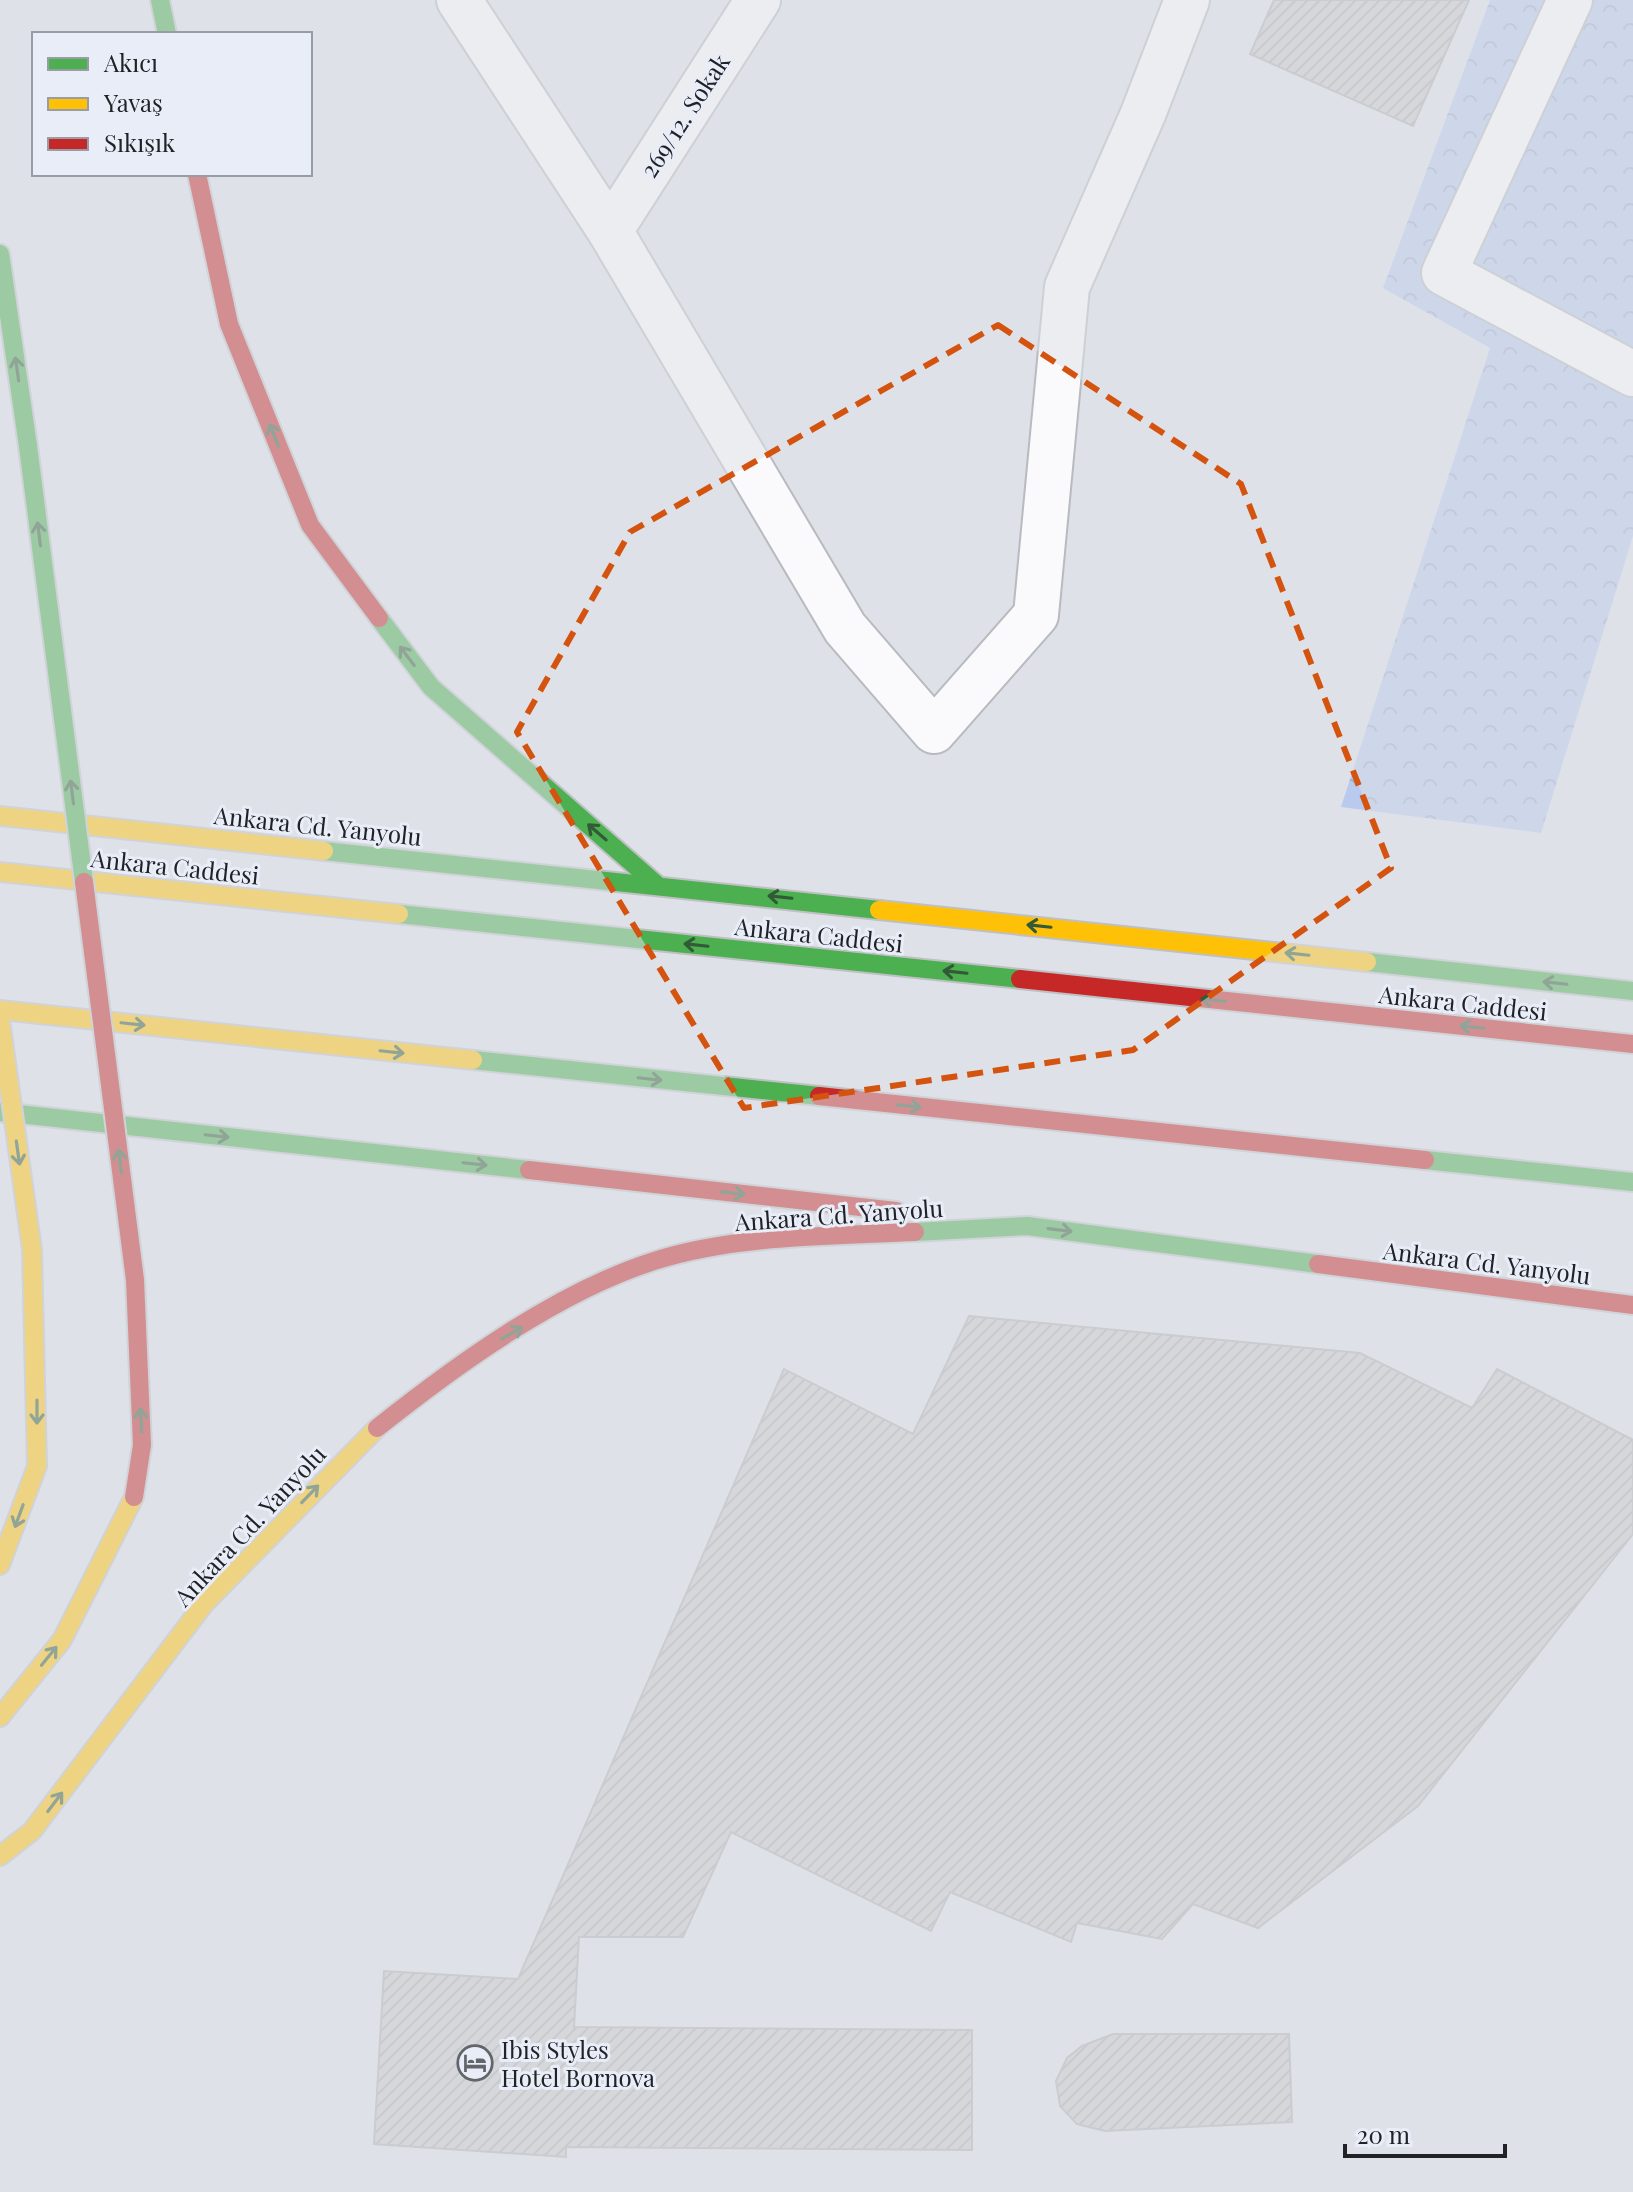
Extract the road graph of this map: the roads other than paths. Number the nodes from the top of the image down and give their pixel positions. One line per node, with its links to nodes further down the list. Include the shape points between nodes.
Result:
1 (160, 0): 6 (main road)
2 (459, 0): 8 (street)
3 (758, 0): 8 (street, 269/12. Sokak)
4 (1187, 0): 8 (street, via 1067,287 1036,615 934,731 845,628)
5 (1570, 0): 10 (street, via 1444,273)
6 (167, 32)
7 (197, 176): 13 (main road, one-way to 7, via 431,687 310,525 229,324)
8 (610, 231)
9 (0, 254): 23 (main road, one-way to 9, bridge, via 62,1640 134,1497 142,1445 135,1280)
10 (1633, 374)
11 (0, 816): 13 (main road, Ankara Cd. Yanyolu)
12 (0, 872): 17 (main road, Ankara Caddesi, one-way to 12)
13 (656, 884): 14 (main road, Ankara Cd. Yanyolu, one-way to 13)
14 (1633, 991)
15 (0, 1010): 19 (main road, one-way to 19)
16 (0, 1020): 22 (main road, one-way to 22, bridge, via 32,1250 37,1466)
17 (1633, 1044)
18 (0, 1112): 20 (main road, one-way to 20)
19 (1633, 1182)
20 (1027, 1226): 21 (main road, Ankara Cd. Yanyolu, one-way to 21); 24 (main road, Ankara Cd. Yanyolu, one-way to 20, via 32,1831 204,1604 365,1438 453,1367 575,1296 654,1261 768,1239)
21 (1633, 1305)
22 (0, 1565)
23 (0, 1717)
24 (0, 1856)

